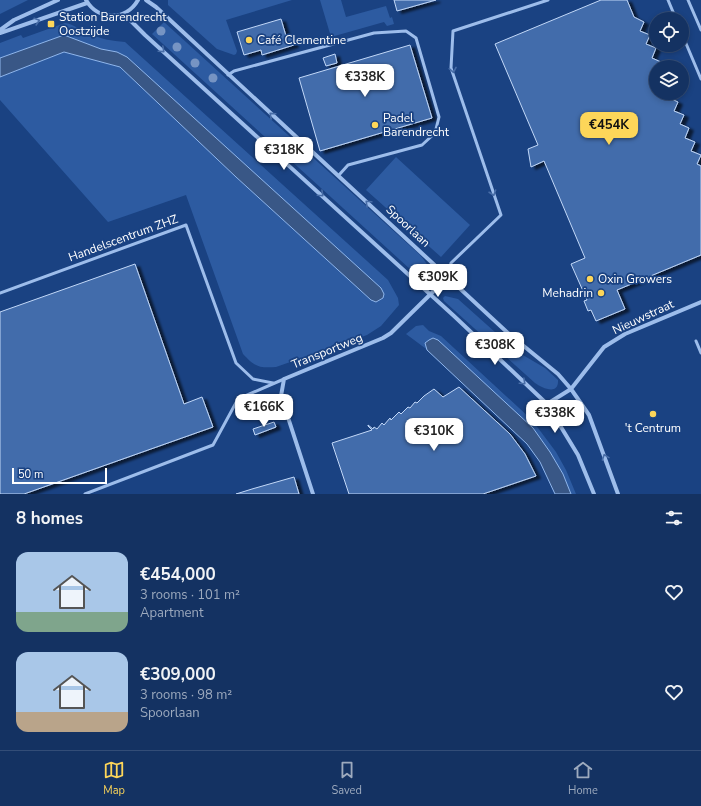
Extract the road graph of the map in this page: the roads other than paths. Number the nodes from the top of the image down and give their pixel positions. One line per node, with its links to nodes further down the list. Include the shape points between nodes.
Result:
1 (58, 0): 11 (street, via 14,20)
2 (138, 0): 9 (street)
3 (146, 0): 13 (street, Spoorlaan)
4 (548, 0): 16 (lane, one-way to 16, via 453,31 451,68 501,215 452,263)
5 (668, 0): 8 (lane)
6 (688, 0): 10 (lane)
7 (86, 2): 9 (street, via 104,15); 11 (street, one-way to 7)
8 (673, 12)
9 (124, 14): 18 (street, one-way to 18)
10 (701, 30)
11 (0, 31)
12 (689, 51): 14 (lane)
13 (228, 75): 15 (street, Spoorlaan, one-way to 13); 15 (lane, via 234,70 374,33 406,31 416,38 439,117 435,133 422,145 348,166)
14 (701, 79)
15 (339, 176): 16 (street, Spoorlaan, one-way to 15)
16 (448, 277): 18 (street, Transportweg); 24 (street, Spoorlaan, via 509,334 558,374)
17 (0, 293): 23 (lane, Handelscentrum ZHZ, via 186,225 236,363 253,379)
18 (430, 295): 22 (street, Transportweg, via 383,338); 25 (street, one-way to 25)
19 (701, 302): 24 (street, Nieuwstraat, via 625,334 604,347)
20 (696, 341): 21 (lane)
21 (701, 353)
22 (284, 379): 23 (lane); 27 (street, Transportweg, via 281,396)
23 (272, 383): 26 (lane, via 238,399 213,445)
24 (571, 389): 25 (street, Nieuwstraat); 29 (street, Spoorlaan, one-way to 24, via 589,415)
25 (547, 404): 28 (street, via 578,455)
26 (85, 494)
27 (313, 494)
28 (594, 494)
29 (618, 494)

